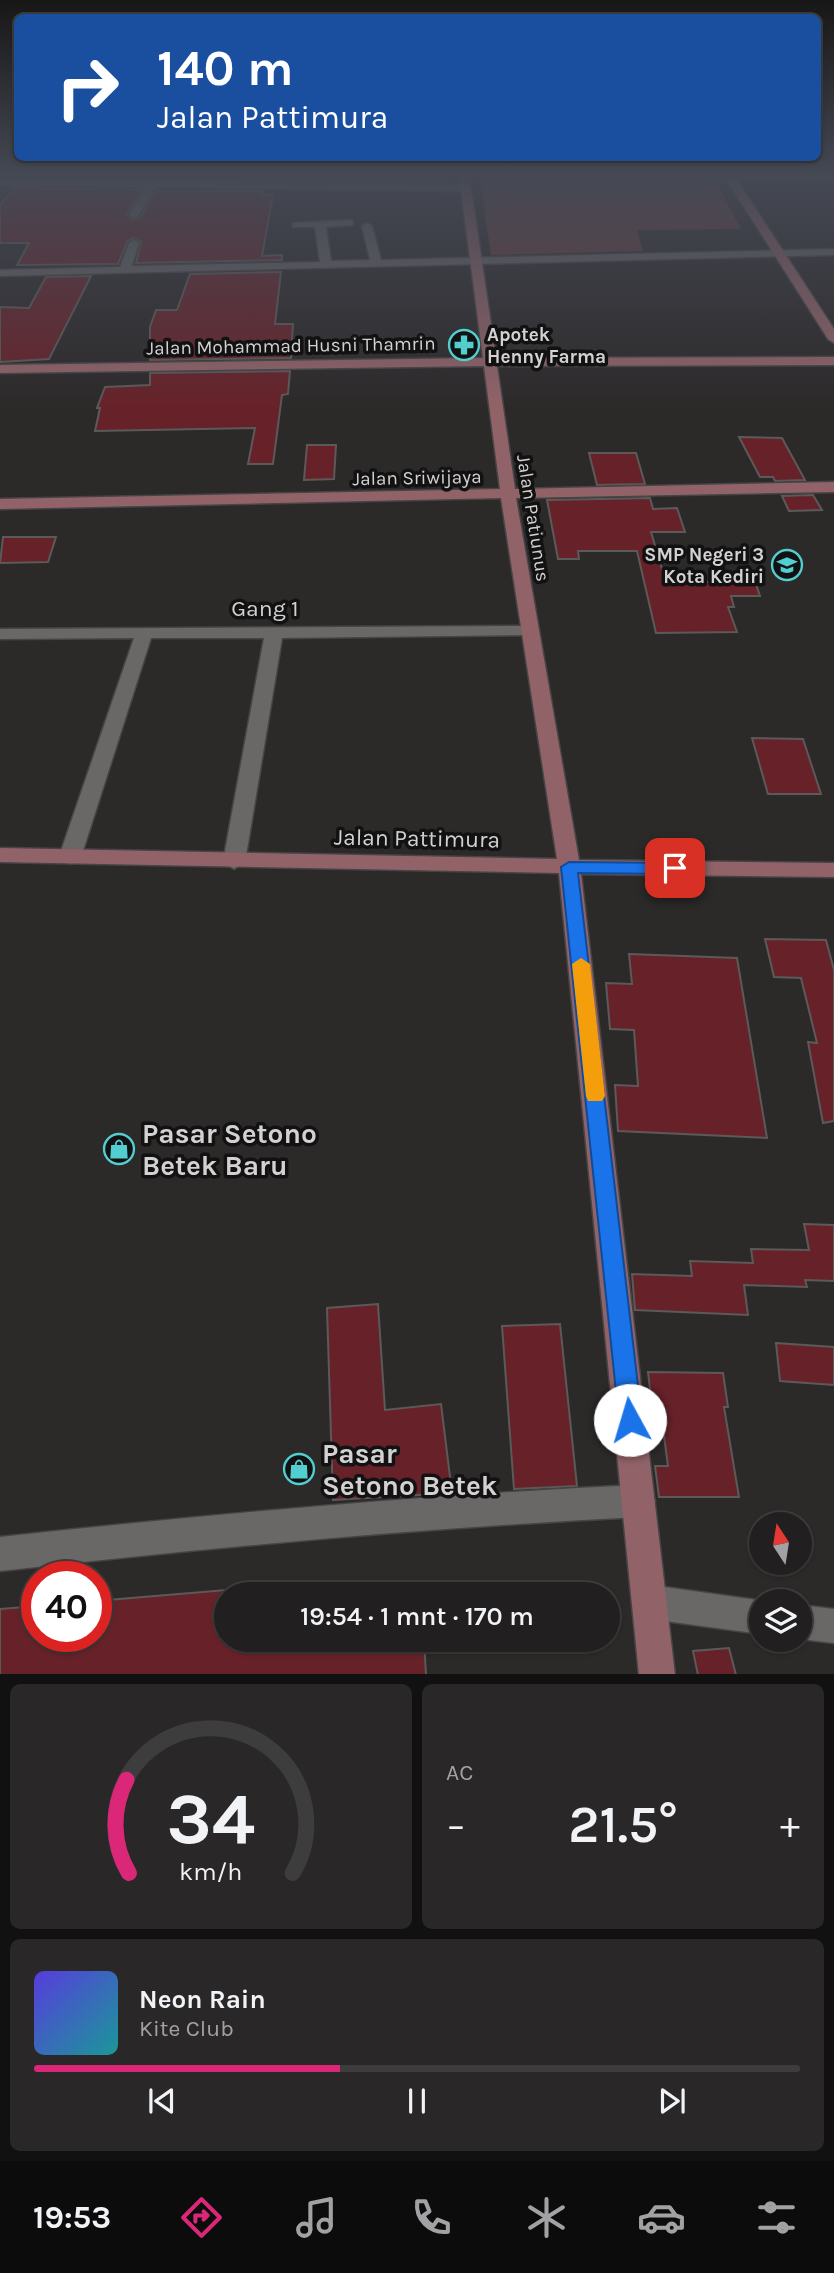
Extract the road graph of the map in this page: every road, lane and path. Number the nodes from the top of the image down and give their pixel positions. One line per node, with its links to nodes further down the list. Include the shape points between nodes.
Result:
1 (131, 252): 10 (street)
2 (324, 252): 9 (street)
3 (373, 252): 8 (street)
4 (476, 252): 7 (street, Jalan Patiunus)
5 (774, 252): 7 (street)
6 (779, 252): 12 (street)
7 (477, 260): 8 (street); 14 (street, Jalan Patiunus)
8 (376, 263): 9 (street)
9 (326, 264): 10 (street)
10 (125, 269): 11 (street)
11 (0, 273)
12 (834, 339)
13 (834, 361): 14 (street, Jalan Mohammad Husni Thamrin)
14 (490, 362): 15 (street, Jalan Mohammad Husni Thamrin); 17 (street, Jalan Patiunus)
15 (0, 369)
16 (834, 487): 17 (street, Jalan Sriwijaya)
17 (508, 494): 18 (street, Jalan Sriwijaya); 19 (street, Jalan Patiunus)
18 (0, 504)
19 (530, 631): 20 (street, Gang 1); 26 (street, Jalan Patiunus)
20 (274, 633): 22 (street, Gang 1); 25 (street)
21 (0, 634): 22 (street, Gang 1)
22 (144, 634): 24 (street)
23 (0, 855): 24 (street, Jalan Pattimura)
24 (70, 857): 25 (street, Jalan Pattimura)
25 (234, 862): 26 (street, Jalan Pattimura)
26 (569, 867): 27 (street, Jalan Pattimura); 28 (street, Jalan Patiunus)
27 (834, 870)
28 (639, 1501): 29 (street, via 257,1526); 30 (street, Jalan Patiunus)
29 (0, 1554)
30 (650, 1602): 31 (street); 34 (street, Jalan Patiunus)
31 (749, 1615)
32 (812, 1623): 33 (street)
33 (834, 1626)
34 (657, 1674)

